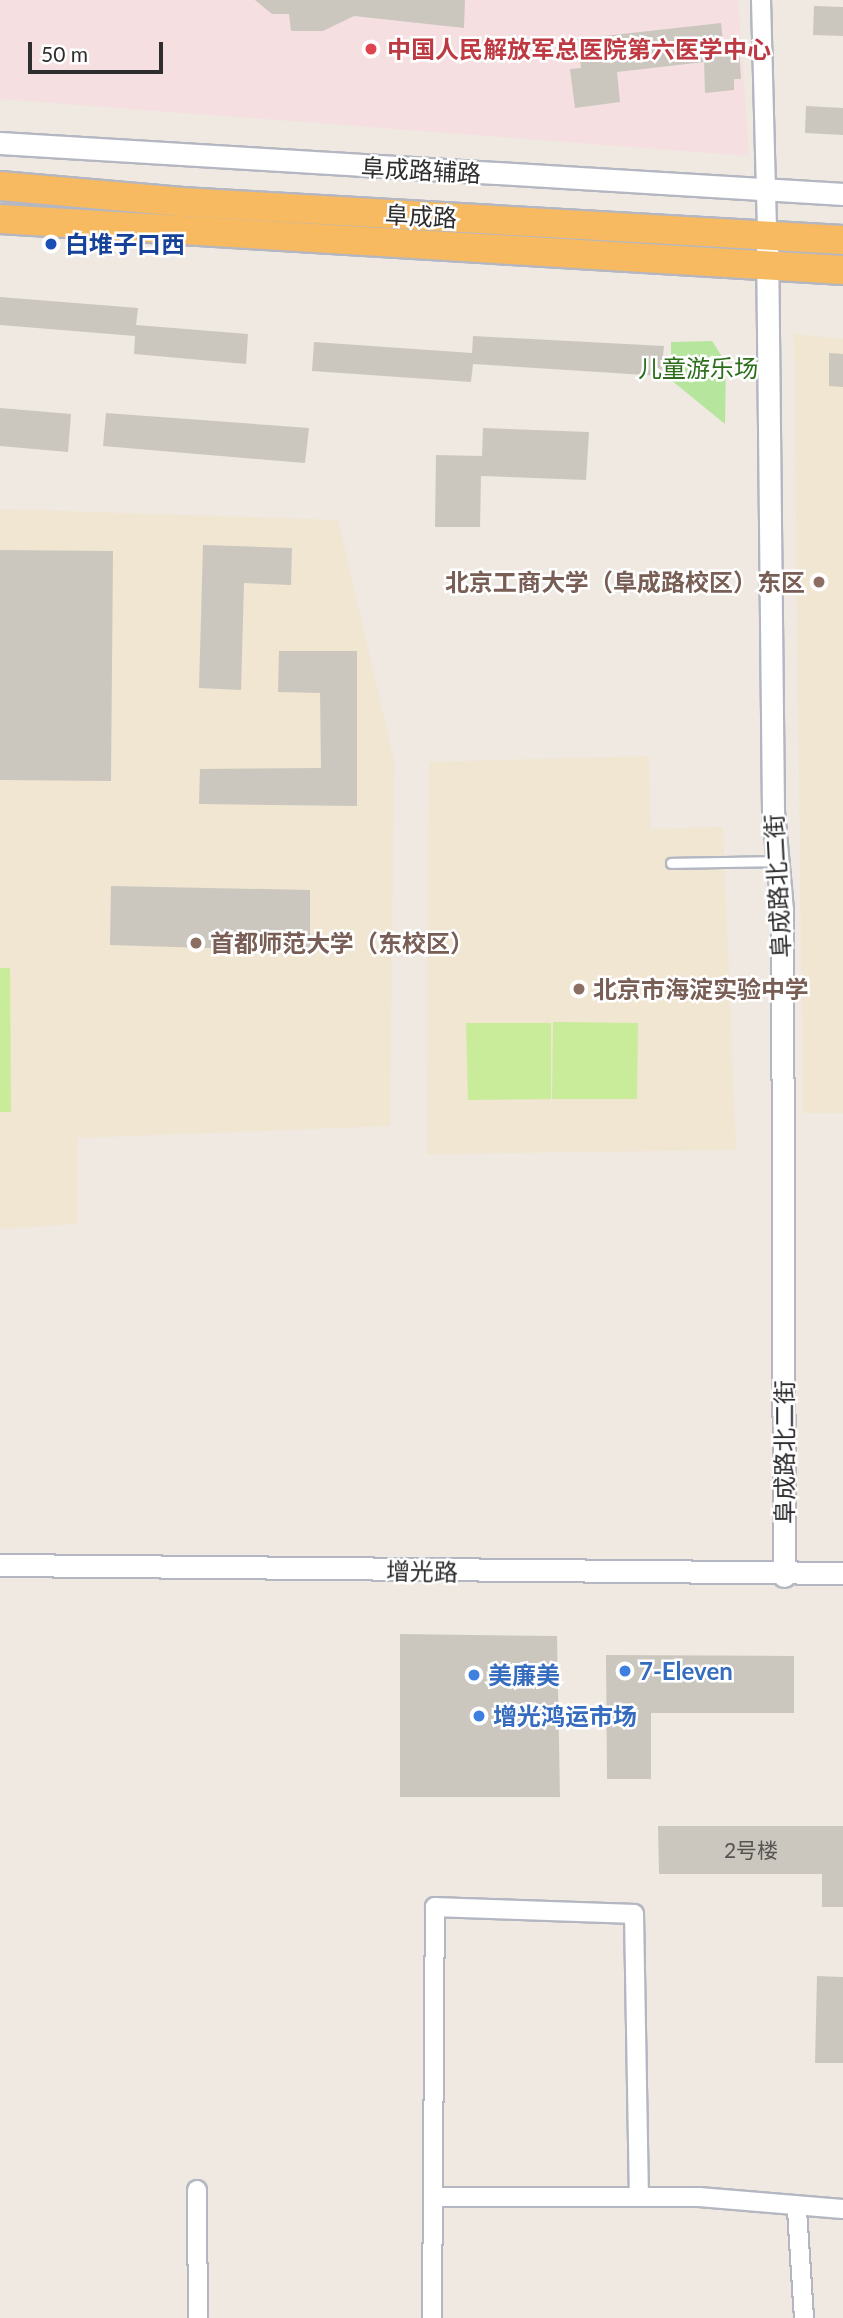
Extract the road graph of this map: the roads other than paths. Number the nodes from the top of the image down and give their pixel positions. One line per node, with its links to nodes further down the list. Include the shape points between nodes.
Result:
1 (761, 0): 4 (street)
2 (0, 143): 4 (street, 阜成路辅路)
3 (0, 186): 7 (highway, 阜成路)
4 (766, 190): 5 (street, 阜成路辅路); 7 (street)
5 (843, 194)
6 (0, 219): 9 (highway, 阜成路)
7 (767, 237): 8 (highway, 阜成路); 9 (street, 阜成路北二街)
8 (843, 240)
9 (766, 266): 10 (highway, 阜成路); 11 (street, 阜成路北二街)
10 (843, 270)
11 (777, 861): 12 (lane); 15 (street, 阜成路北二街)
12 (671, 863)
13 (0, 1565): 15 (street, 增光路)
14 (843, 1573): 15 (street, 增光路)
15 (784, 1576)
16 (197, 2190): 21 (street)
17 (435, 2197): 18 (street); 18 (street, via 435,1907 634,1914); 22 (street)
18 (639, 2197): 20 (street, via 764,2201)
19 (843, 2209): 20 (street)
20 (797, 2210): 23 (street)
21 (198, 2318)
22 (432, 2318)
23 (804, 2318)

